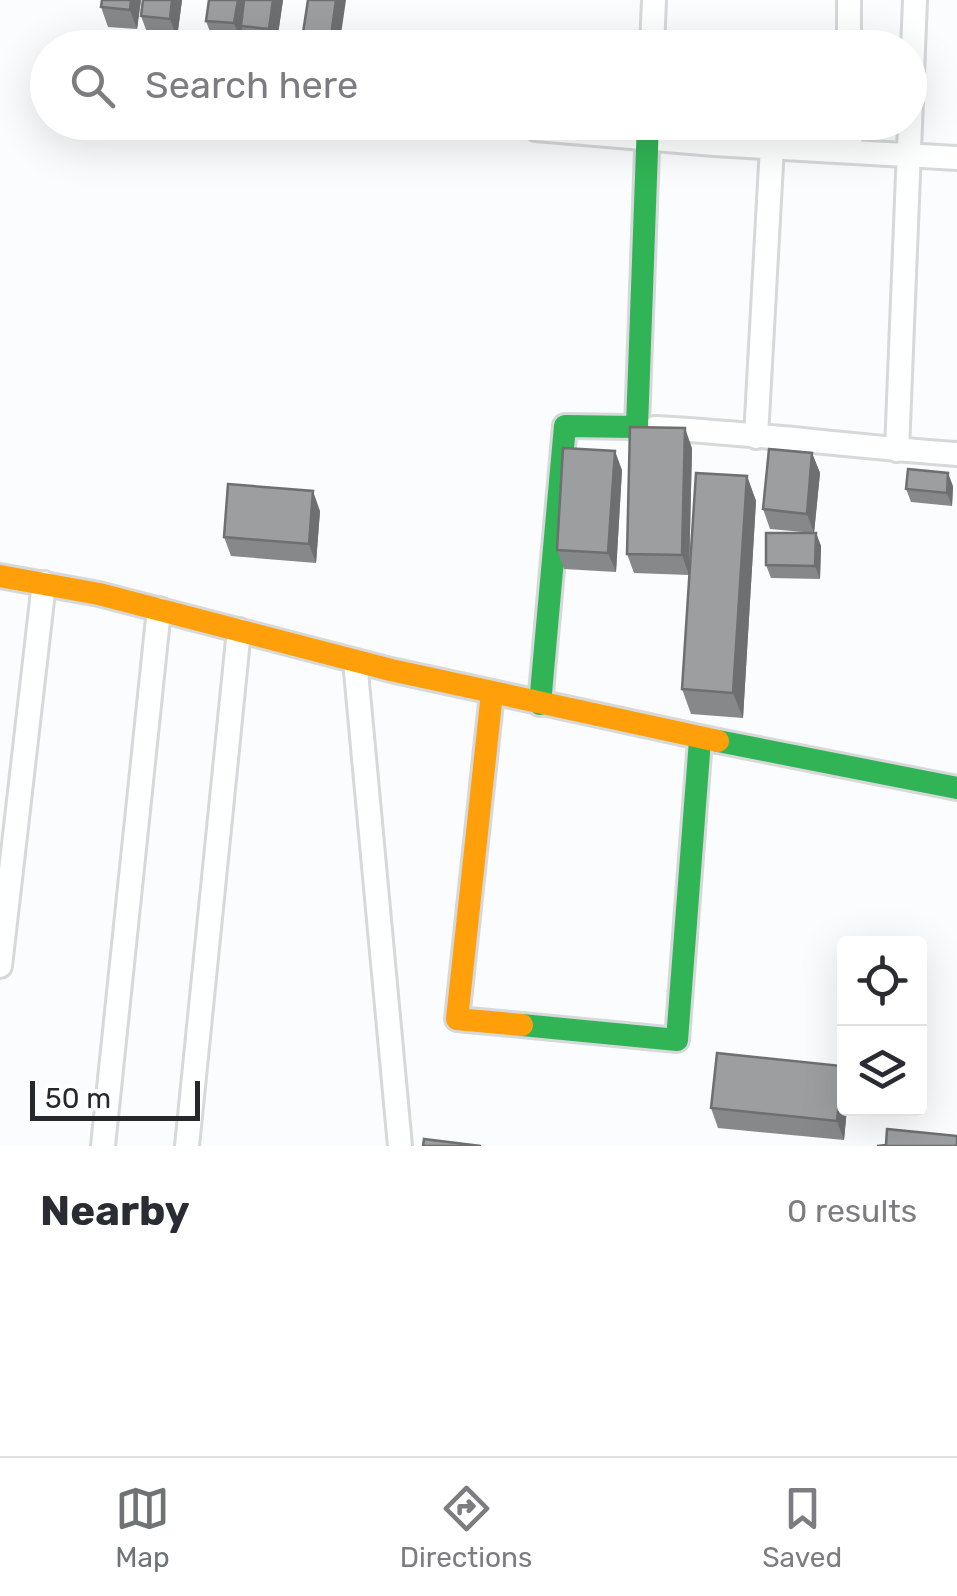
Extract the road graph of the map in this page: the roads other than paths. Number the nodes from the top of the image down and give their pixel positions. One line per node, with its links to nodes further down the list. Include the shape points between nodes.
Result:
1 (654, 0): 4 (street)
2 (849, 0): 5 (street)
3 (915, 0): 6 (street)
4 (653, 30)
5 (849, 30)
6 (914, 30)
7 (648, 140): 15 (street)
8 (726, 140): 11 (street)
9 (850, 140): 12 (street)
10 (911, 140): 13 (street)
11 (772, 146): 12 (street); 16 (street)
12 (850, 150): 13 (street)
13 (910, 156): 14 (street); 17 (street)
14 (957, 158)
15 (636, 427): 16 (street); 25 (street, via 565,426)
16 (756, 437): 17 (street)
17 (896, 450): 18 (street)
18 (957, 454)
19 (0, 576): 20 (street)
20 (44, 582): 21 (street); 27 (street)
21 (159, 609): 22 (street); 30 (street)
22 (239, 630): 23 (street); 31 (street)
23 (355, 661): 24 (street); 32 (street)
24 (492, 693): 25 (street); 26 (street, via 456,1019 677,1040)
25 (540, 704): 26 (street)
26 (700, 740): 28 (street)
27 (11, 777): 29 (street)
28 (957, 788)
29 (0, 966)
30 (104, 1146)
31 (187, 1146)
32 (400, 1146)

